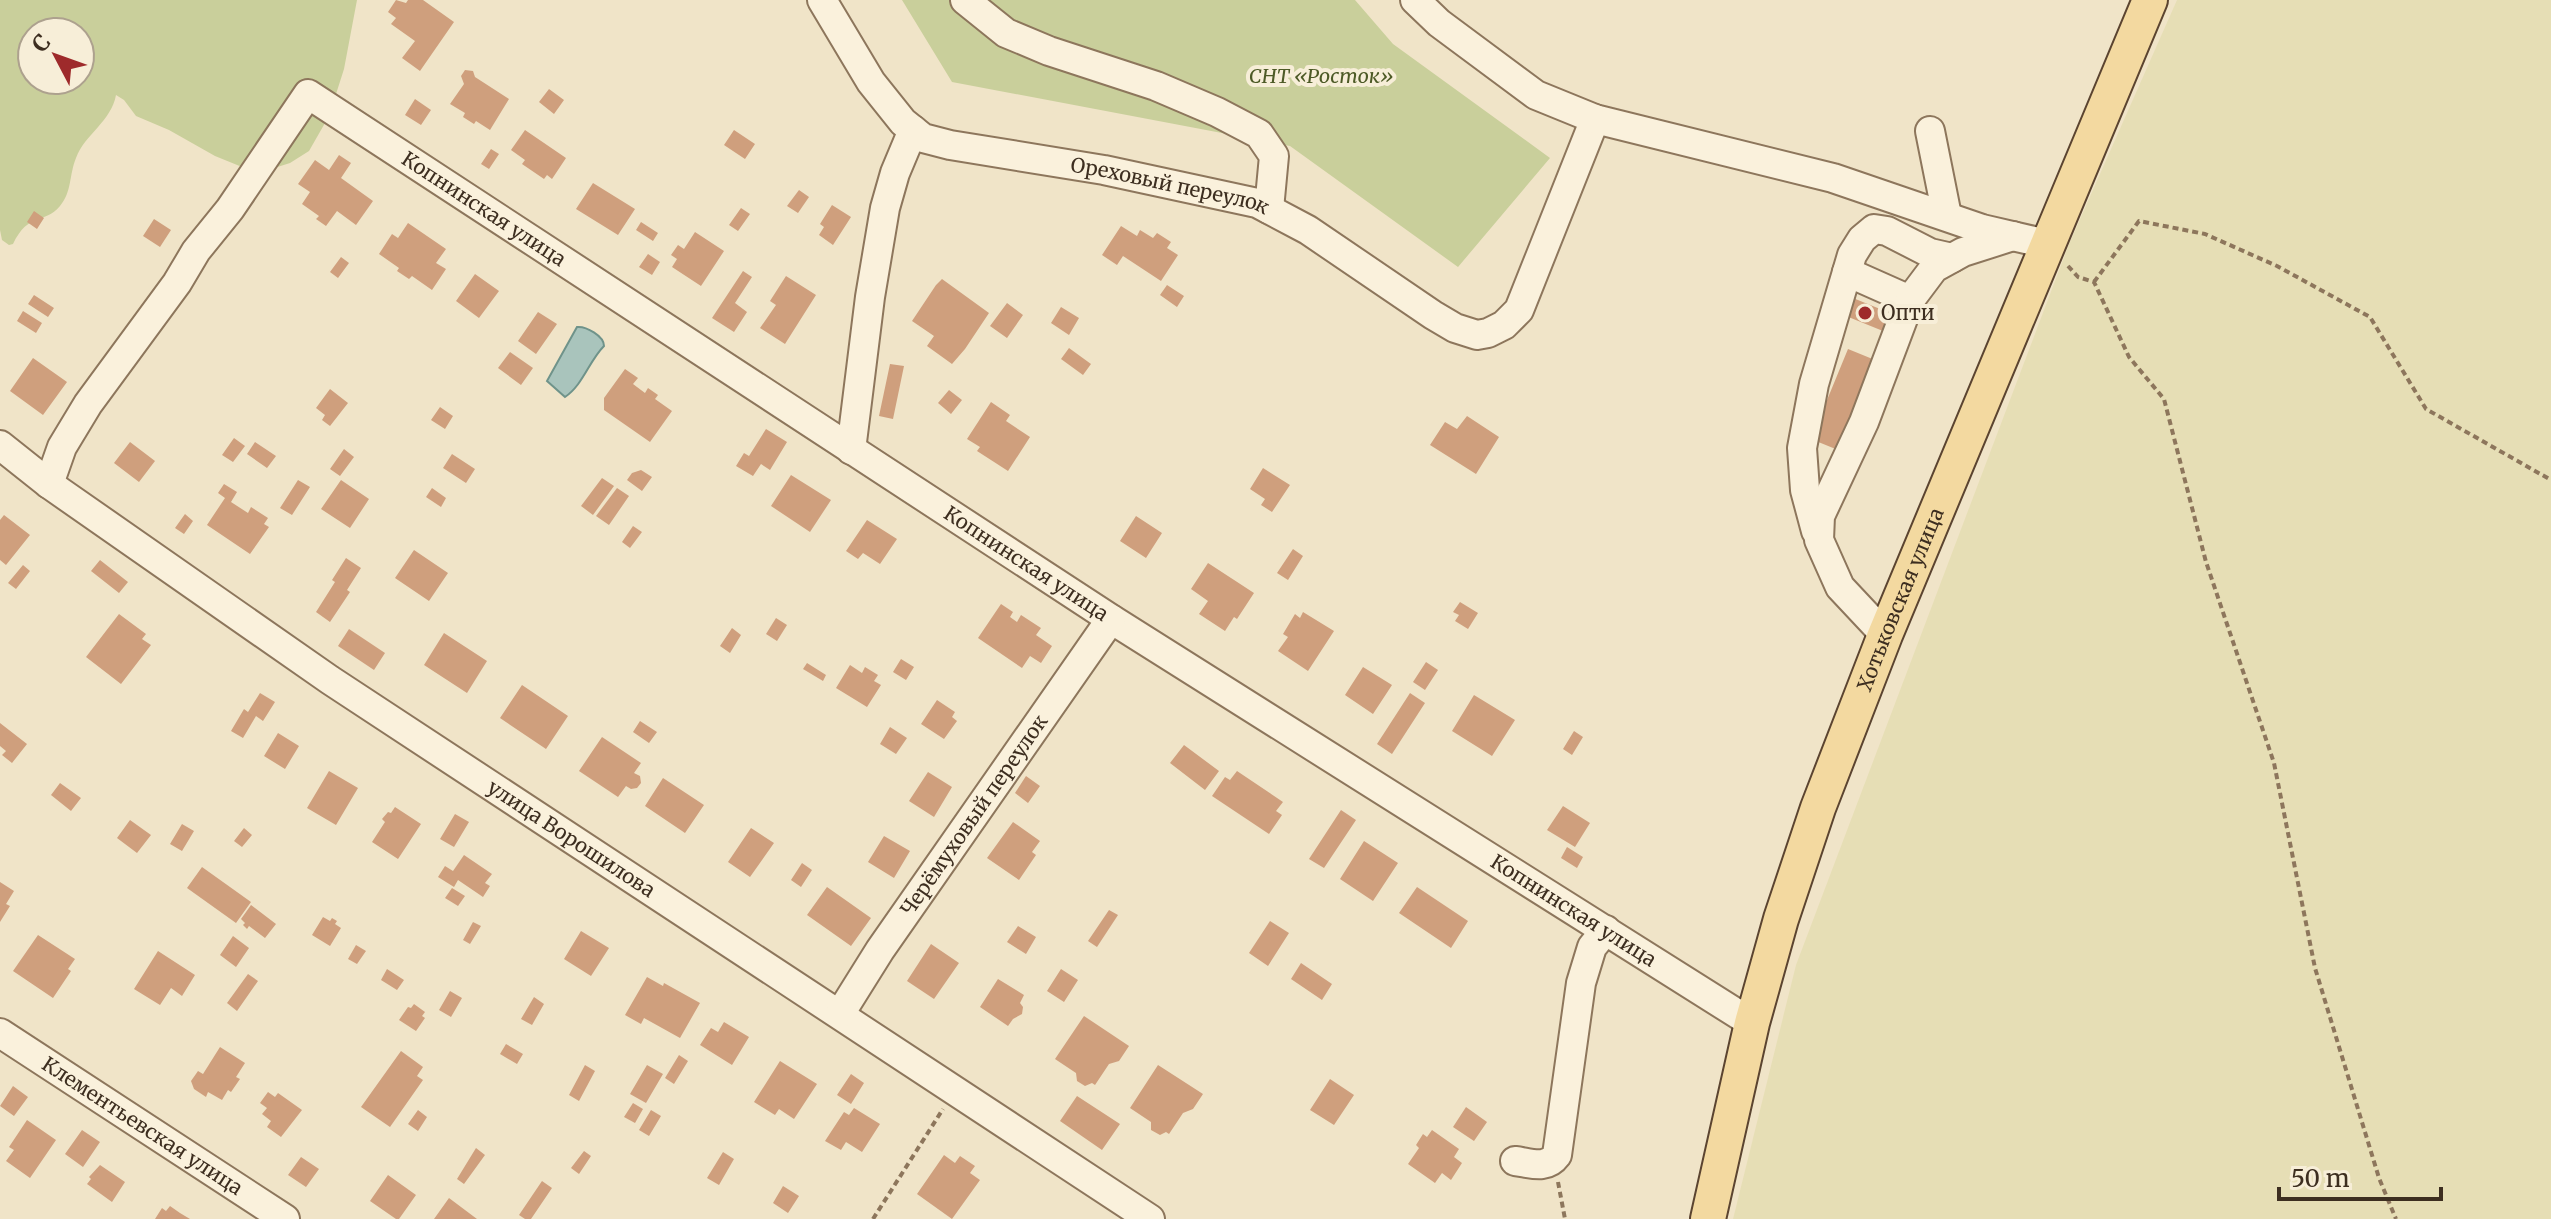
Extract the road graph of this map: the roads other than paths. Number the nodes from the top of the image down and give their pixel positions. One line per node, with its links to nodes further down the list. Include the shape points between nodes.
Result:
1 (822, 0): 6 (street, Ореховый переулок, via 871,82)
2 (965, 0): 8 (street, via 1006,33 1156,86 1259,134 1274,156)
3 (1415, 0): 5 (street, via 1536,95)
4 (2150, 0): 11 (main road, Хотьковская улица)
5 (1595, 119): 8 (street, Ореховый переулок, via 1519,310 1488,333 1455,328); 9 (street, via 1833,178)
6 (913, 130): 8 (street, Ореховый переулок, via 950,145 1104,170); 16 (street, via 885,208)
7 (1930, 131): 9 (street)
8 (1269, 209)
9 (1947, 216): 10 (street)
10 (2014, 236): 11 (street); 12 (street)
11 (2047, 244): 20 (main road, Хотьковская улица)
12 (1952, 258): 13 (street, via 1874,229 1862,239); 14 (street, via 1934,268)
13 (1847, 272): 14 (street); 18 (street, via 1814,384 1802,448 1805,490)
14 (1910, 300): 18 (street, via 1864,422 1820,516)
15 (0, 445): 17 (street, улица Ворошилова)
16 (851, 450): 17 (street, Копнинская улица, via 308,94 88,404 62,447); 19 (street, Копнинская улица)
17 (49, 484): 22 (street, улица Ворошилова, via 330,680)
18 (1819, 540): 20 (street, via 1840,587)
19 (1111, 619): 21 (street, Копнинская улица); 22 (street, Черёмуховый переулок)
20 (1885, 635): 23 (main road, Хотьковская улица, via 1818,808)
21 (1606, 930): 23 (street, Копнинская улица); 25 (street, via 1586,960 1557,1155 1542,1165)
22 (840, 1014): 27 (street, улица Ворошилова)
23 (1752, 1023): 28 (main road, Хотьковская улица)
24 (0, 1033): 26 (street, Клементьевская улица)
25 (1515, 1161)
26 (285, 1219)
27 (1150, 1219)
28 (1708, 1219)

